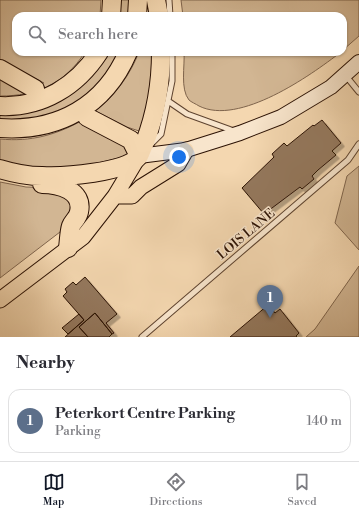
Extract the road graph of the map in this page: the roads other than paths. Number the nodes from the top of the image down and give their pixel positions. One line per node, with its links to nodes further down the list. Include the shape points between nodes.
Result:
1 (112, 0): 5 (highway)
2 (138, 0): 6 (highway)
3 (156, 0): 7 (highway)
4 (169, 0): 8 (lane)
5 (111, 12)
6 (137, 12)
7 (158, 12)
8 (170, 12)
9 (96, 56): 19 (highway, via 80,77 57,94 24,105)
10 (126, 56): 21 (highway, via 105,90 82,109 44,126)
11 (161, 56): 25 (highway, via 157,98)
12 (172, 56): 18 (lane, via 172,81)
13 (359, 62): 15 (main road)
14 (0, 69): 16 (highway)
15 (344, 75): 17 (lane); 22 (main road, via 331,87 292,111)
16 (35, 89)
17 (359, 92)
18 (168, 100): 22 (lane, via 175,107 204,122); 25 (lane, via 161,134)
19 (0, 106)
20 (87, 117): 25 (highway, via 131,140)
21 (0, 128)
22 (240, 133): 24 (main road)
23 (359, 144): 31 (lane, LOIS LANE, via 348,160)
24 (186, 150): 25 (main road); 28 (main road, via 178,164 141,187 132,196)
25 (139, 156): 26 (highway, via 128,164 107,170 53,176 27,175); 28 (main road)
26 (0, 169)
27 (0, 178): 29 (highway, via 53,184 71,191 76,196 79,211 72,226)
28 (115, 196): 29 (main road, via 83,237)
29 (68, 248): 30 (main road)
30 (0, 300)
31 (142, 337)

